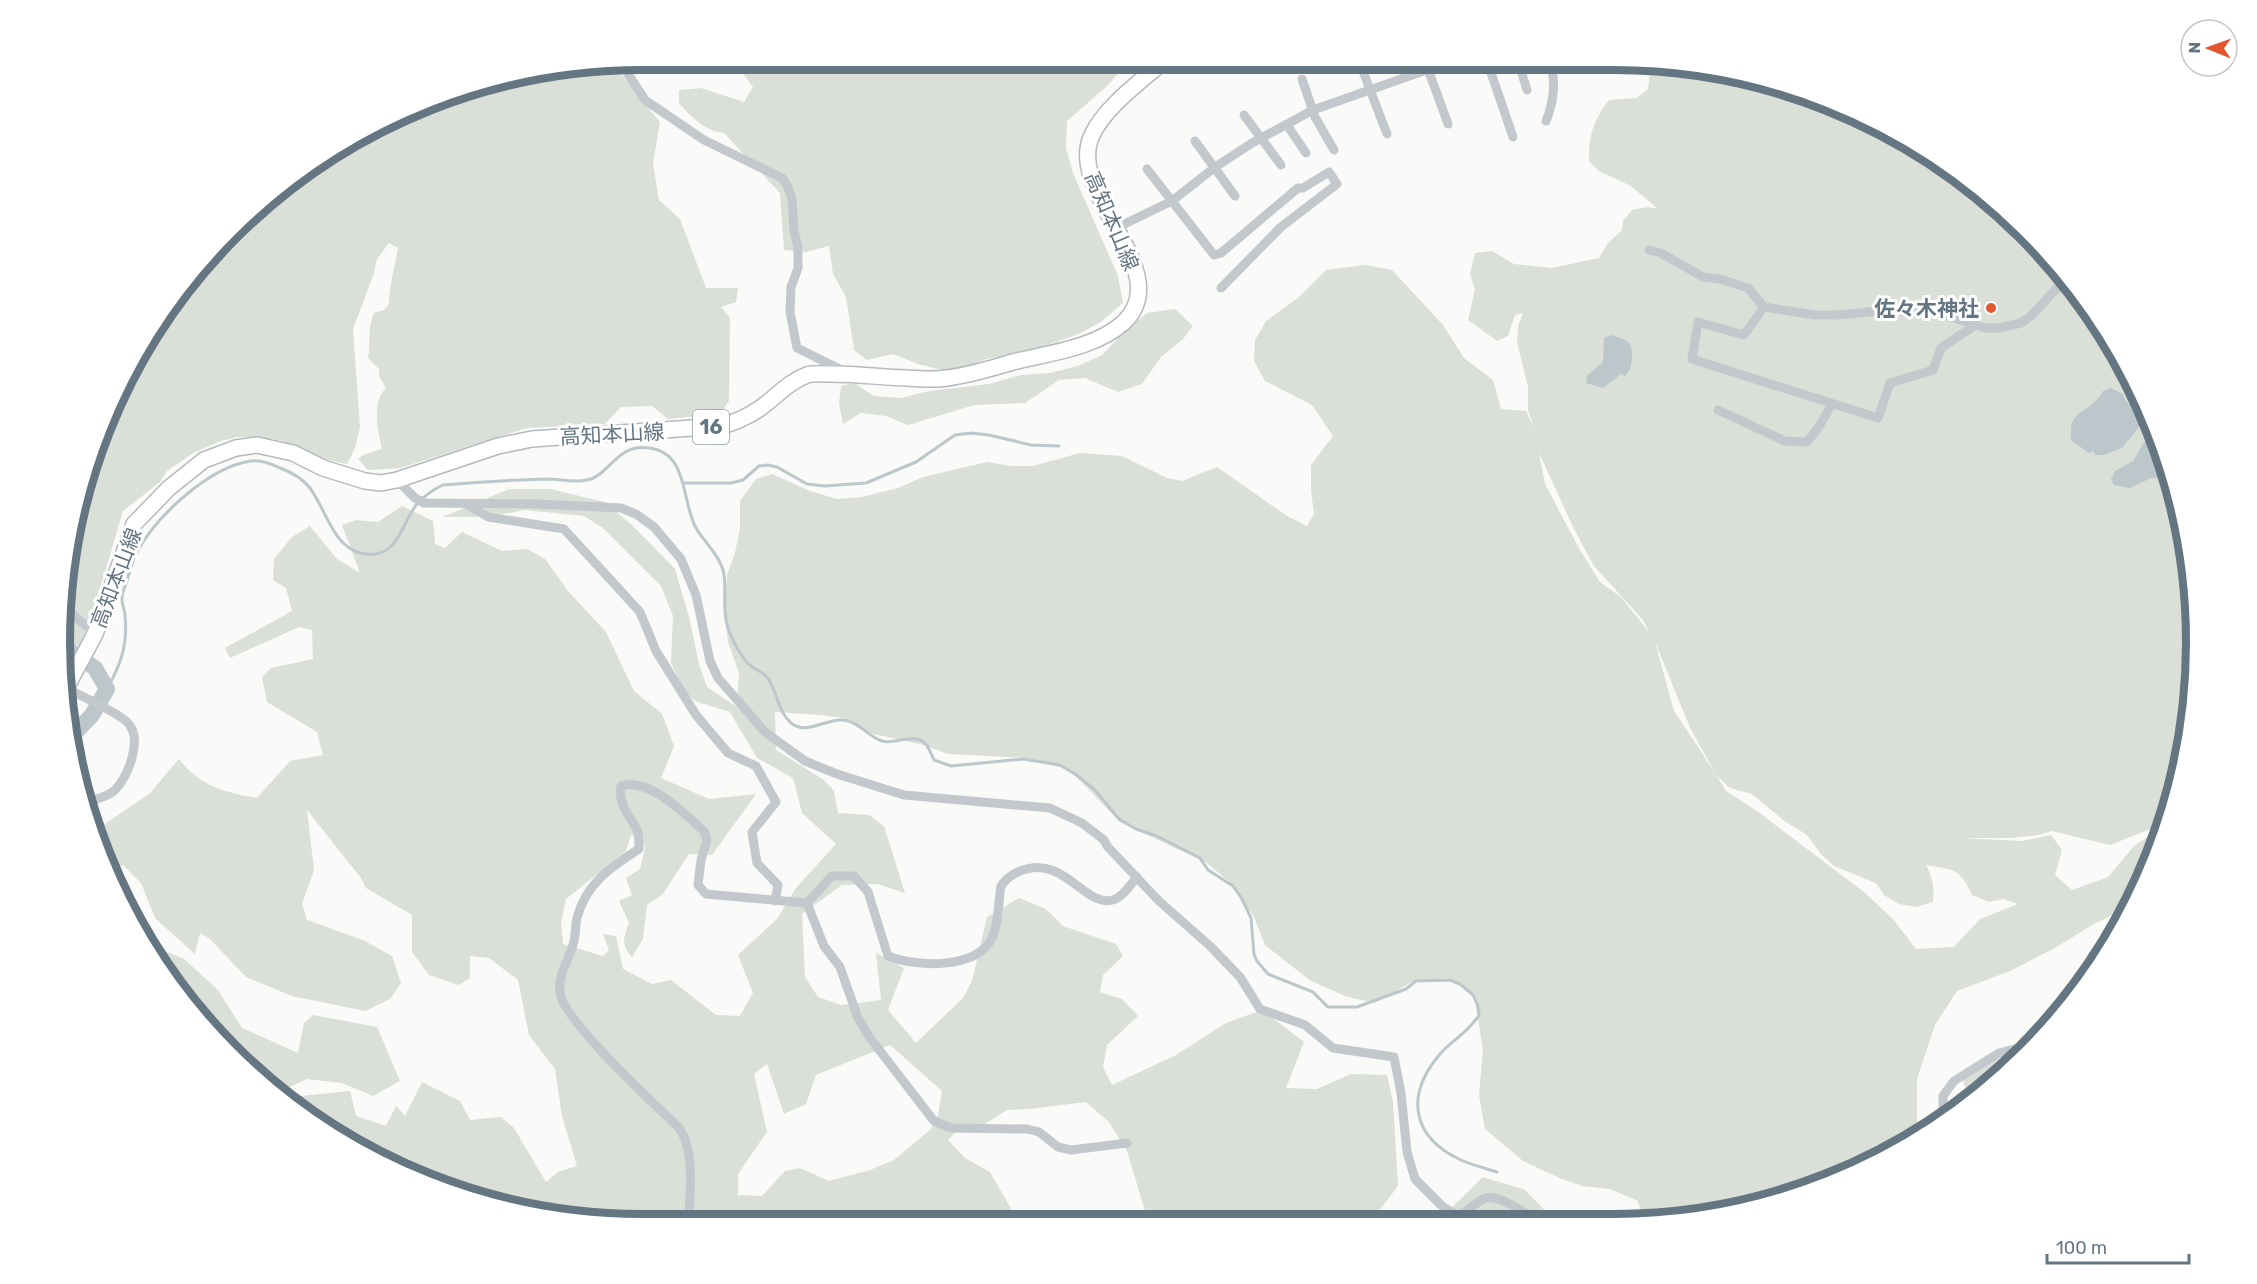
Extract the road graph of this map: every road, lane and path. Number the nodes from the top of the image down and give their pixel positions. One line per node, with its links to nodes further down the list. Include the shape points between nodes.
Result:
1 (1154, 70): 28 (main road, 高知本山線 / 16, via 1111,109 1098,124 1088,146 1089,171)
2 (1363, 70): 10 (street)
3 (1415, 70): 10 (street)
4 (1429, 70): 15 (street)
5 (1490, 70): 18 (street)
6 (1521, 70): 11 (street)
7 (1553, 70): 14 (street, via 1554,101)
8 (626, 71): 34 (street, via 645,100 704,140 782,178 792,199 798,247 790,312 796,348)
9 (1302, 79): 12 (street)
10 (1370, 89): 12 (street); 17 (street)
11 (1527, 90)
12 (1313, 110): 16 (street); 21 (street)
13 (1244, 115): 19 (street)
14 (1546, 121)
15 (1448, 124)
16 (1287, 125): 19 (street); 22 (street)
17 (1387, 134)
18 (1513, 137)
19 (1260, 138): 23 (street); 24 (street)
20 (1195, 141): 24 (street)
21 (1334, 150)
22 (1306, 153)
23 (1281, 165)
24 (1214, 168): 26 (street); 27 (street)
25 (1146, 169): 27 (street)
26 (1235, 196)
27 (1172, 201): 28 (street); 31 (street, via 1214,255 1298,188 1329,172 1337,184 1281,227)
28 (1116, 228): 34 (main road, 高知本山線 / 16, via 1132,260 1138,288 1131,314 1110,332 1079,345 948,378)
29 (1649, 249): 32 (street, via 1703,277 1748,288)
30 (2061, 286): 33 (street, via 2021,323 1999,328)
31 (1221, 288)
32 (1764, 307): 33 (street, via 1815,315 1923,311); 35 (street, via 1744,335 1698,322 1692,359)
33 (1974, 326): 35 (street, via 1941,348 1933,370 1890,383 1878,418)
34 (850, 374): 37 (main road, 高知本山線 / 16, via 809,375 787,386 740,421 723,426 532,439 498,446)
35 (1832, 404): 36 (street, via 1807,442 1785,441)
36 (1718, 410)
37 (397, 480): 38 (street, via 424,503); 40 (main road, 高知本山線 / 16, via 365,481 323,468 293,453 257,445 204,460 134,524)
38 (464, 503): 44 (street, via 621,508 636,514 654,527 681,559 696,595 710,661 718,678 765,732 805,761 904,795 1050,808 1082,823 1104,840); 45 (street, via 488,517 564,529 640,612 656,651 696,715 728,753 756,766 776,802 752,832 757,863 778,885)
39 (72, 614): 40 (street)
40 (92, 639): 41 (main road, 高知本山線 / 16)
41 (72, 676)
42 (73, 693): 43 (street, via 118,716 132,729 134,746 122,780 114,791)
43 (93, 800)
44 (1137, 878): 46 (street, via 1113,900 1097,900 1052,869 1032,867 1015,873 1001,886 991,939 979,953 946,964 913,963 888,956 868,892 854,876 832,876); 51 (street, via 1240,977 1260,1009 1305,1025 1333,1048 1394,1057 1407,1152 1415,1179)
45 (775, 901): 46 (street); 50 (street, via 706,894 699,885 707,840 704,831 656,792 637,785 621,786 624,810 637,830 639,849 604,872 585,897 576,919 573,944 560,971 561,1000 618,1070 686,1138)
46 (807, 903): 49 (street, via 824,946 840,967 858,1018 934,1121 951,1128 1027,1129 1071,1150)
47 (2016, 1049): 48 (street, via 1999,1053 1954,1081 1943,1096)
48 (1943, 1110)
49 (1127, 1143)
50 (689, 1214)
51 (1455, 1214)
52 (1461, 1214): 53 (street, via 1486,1197 1496,1197)
53 (1526, 1214)

